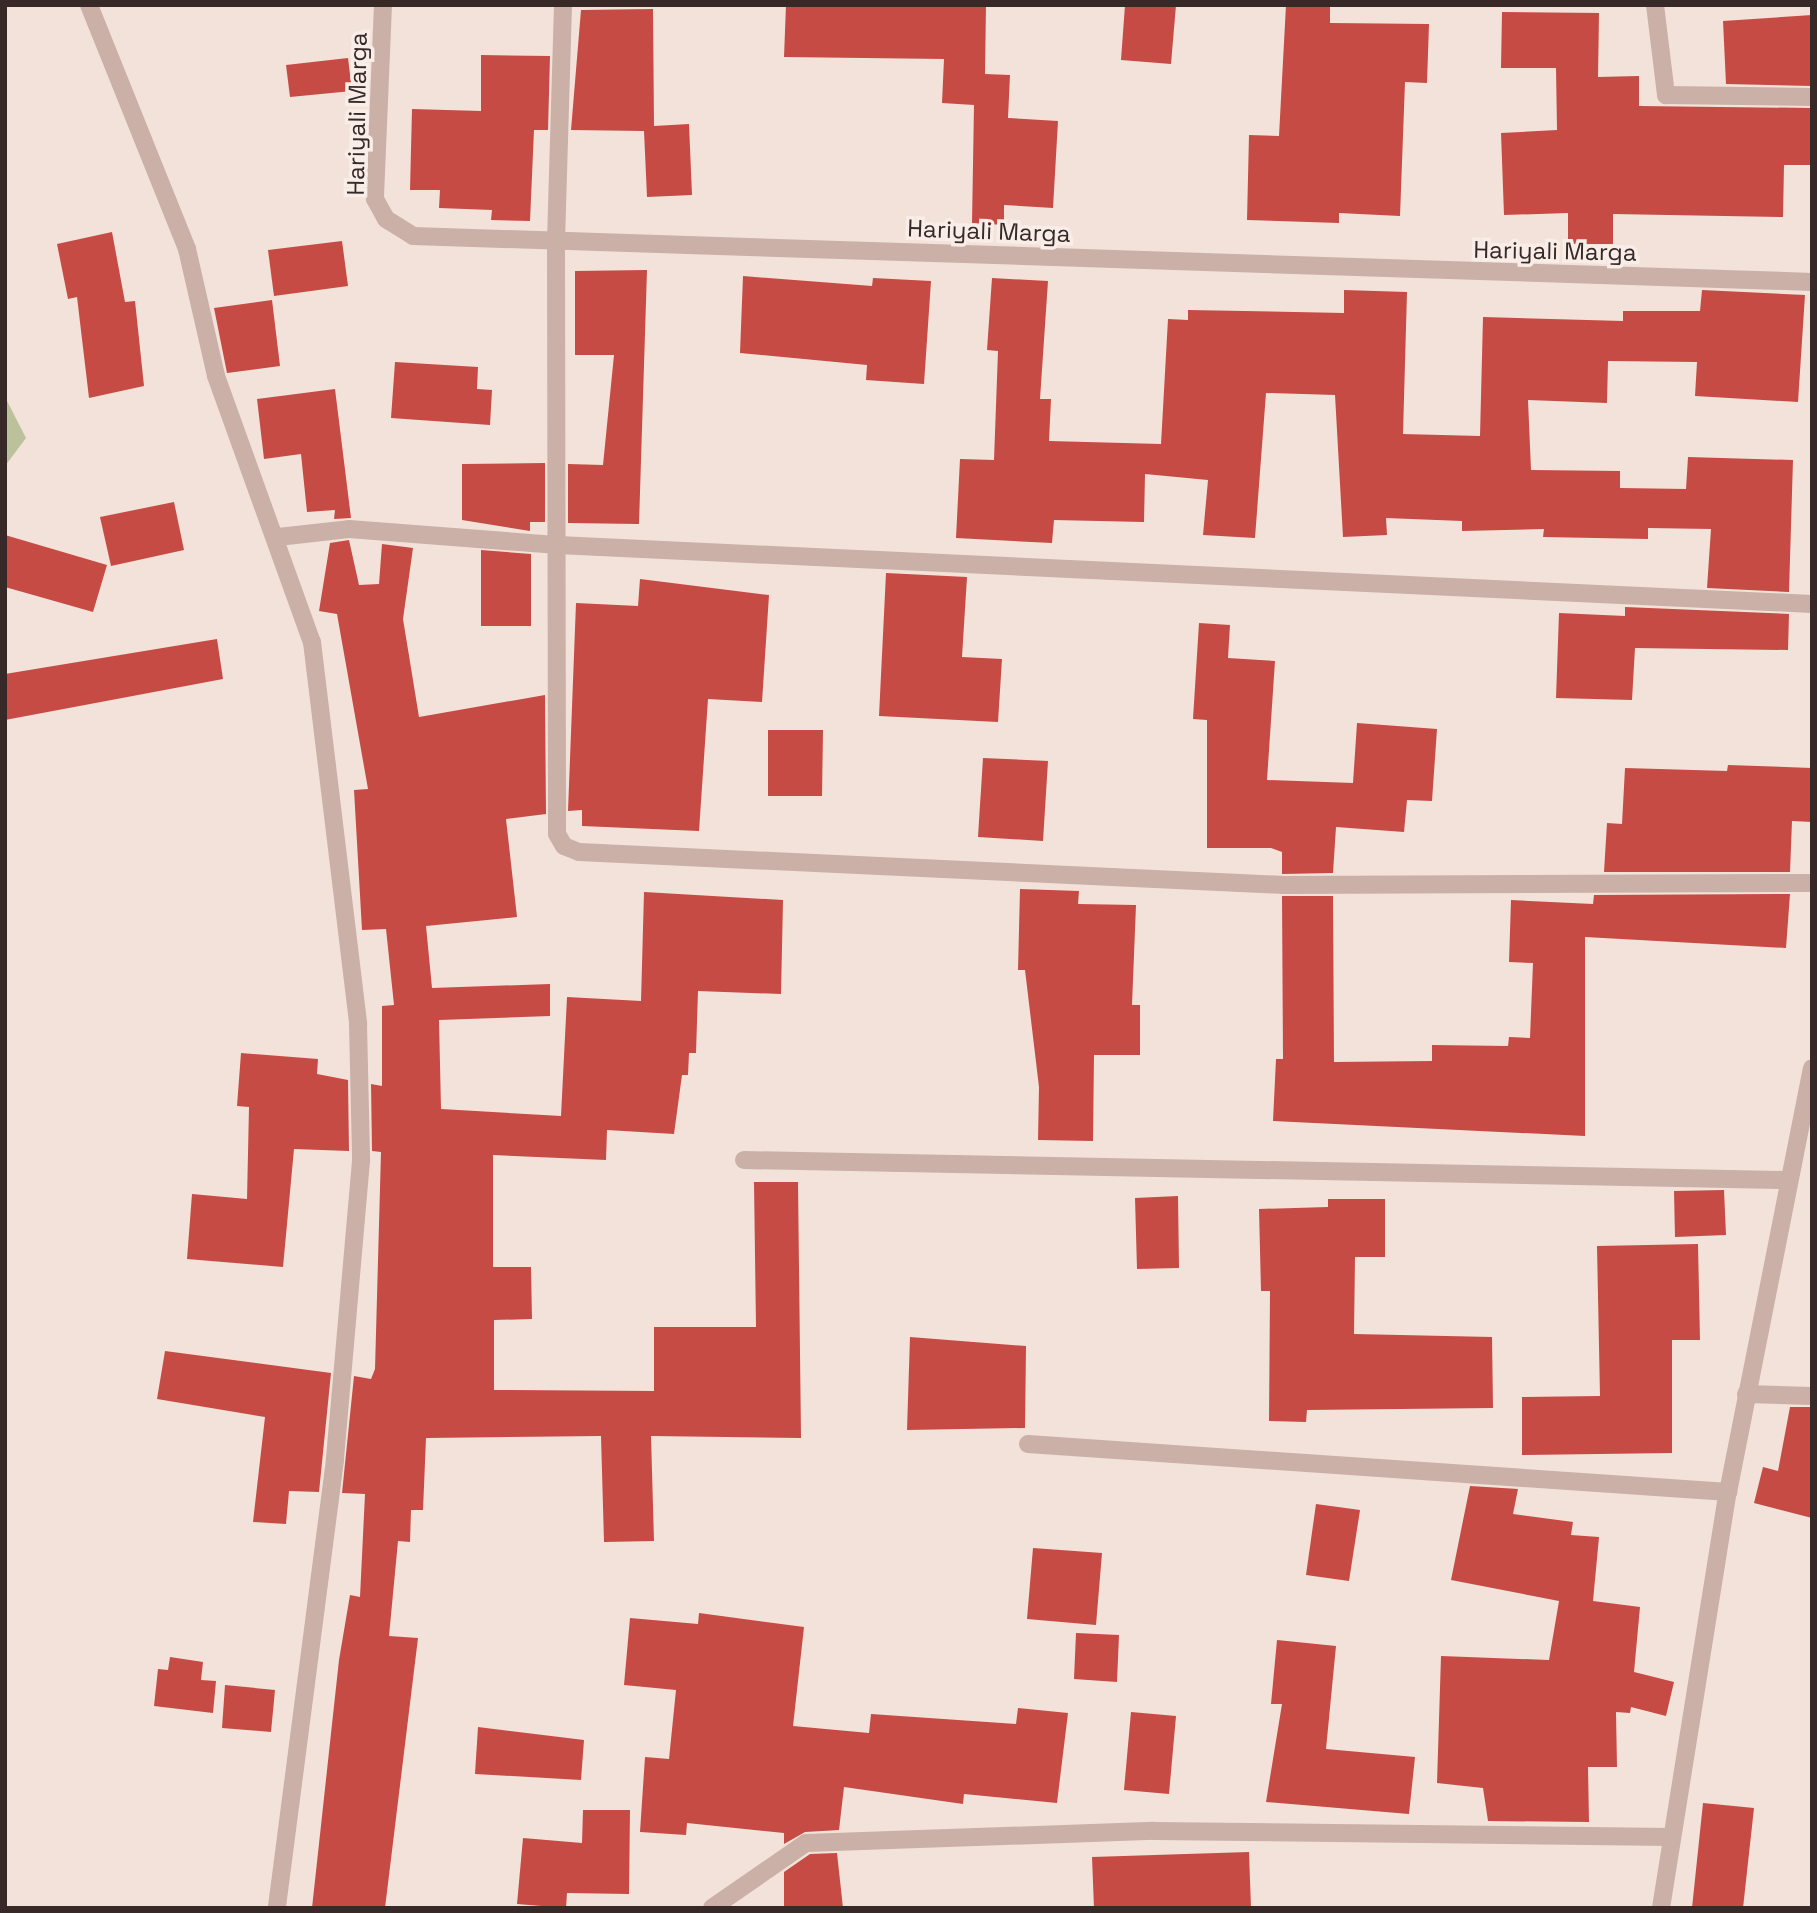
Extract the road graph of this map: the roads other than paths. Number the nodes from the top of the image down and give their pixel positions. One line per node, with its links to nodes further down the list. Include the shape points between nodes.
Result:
1 (89, 5): 8 (street, via 187,249 216,376)
2 (383, 5): 6 (street, Hariyali Marga, via 375,199 386,219 414,236)
3 (563, 5): 6 (street)
4 (1655, 5): 5 (street, via 1666,95)
5 (1812, 97)
6 (556, 243): 7 (street, Hariyali Marga); 9 (street)
7 (1812, 282)
8 (278, 537): 9 (street, via 349,529); 20 (street, via 312,642 358,1024 361,1161 335,1460)
9 (558, 545): 10 (street); 11 (street, via 557,834 579,852 1284,885)
10 (1812, 604)
11 (1812, 883)
12 (1812, 1069): 14 (street)
13 (744, 1160): 14 (street)
14 (1786, 1180): 15 (street)
15 (1745, 1394): 16 (street); 18 (street)
16 (1812, 1396)
17 (1028, 1444): 18 (street)
18 (1728, 1492): 19 (street)
19 (1671, 1837): 21 (street, via 1154,1831 806,1843); 22 (street)
20 (277, 1908)
21 (712, 1908)
22 (1661, 1908)

